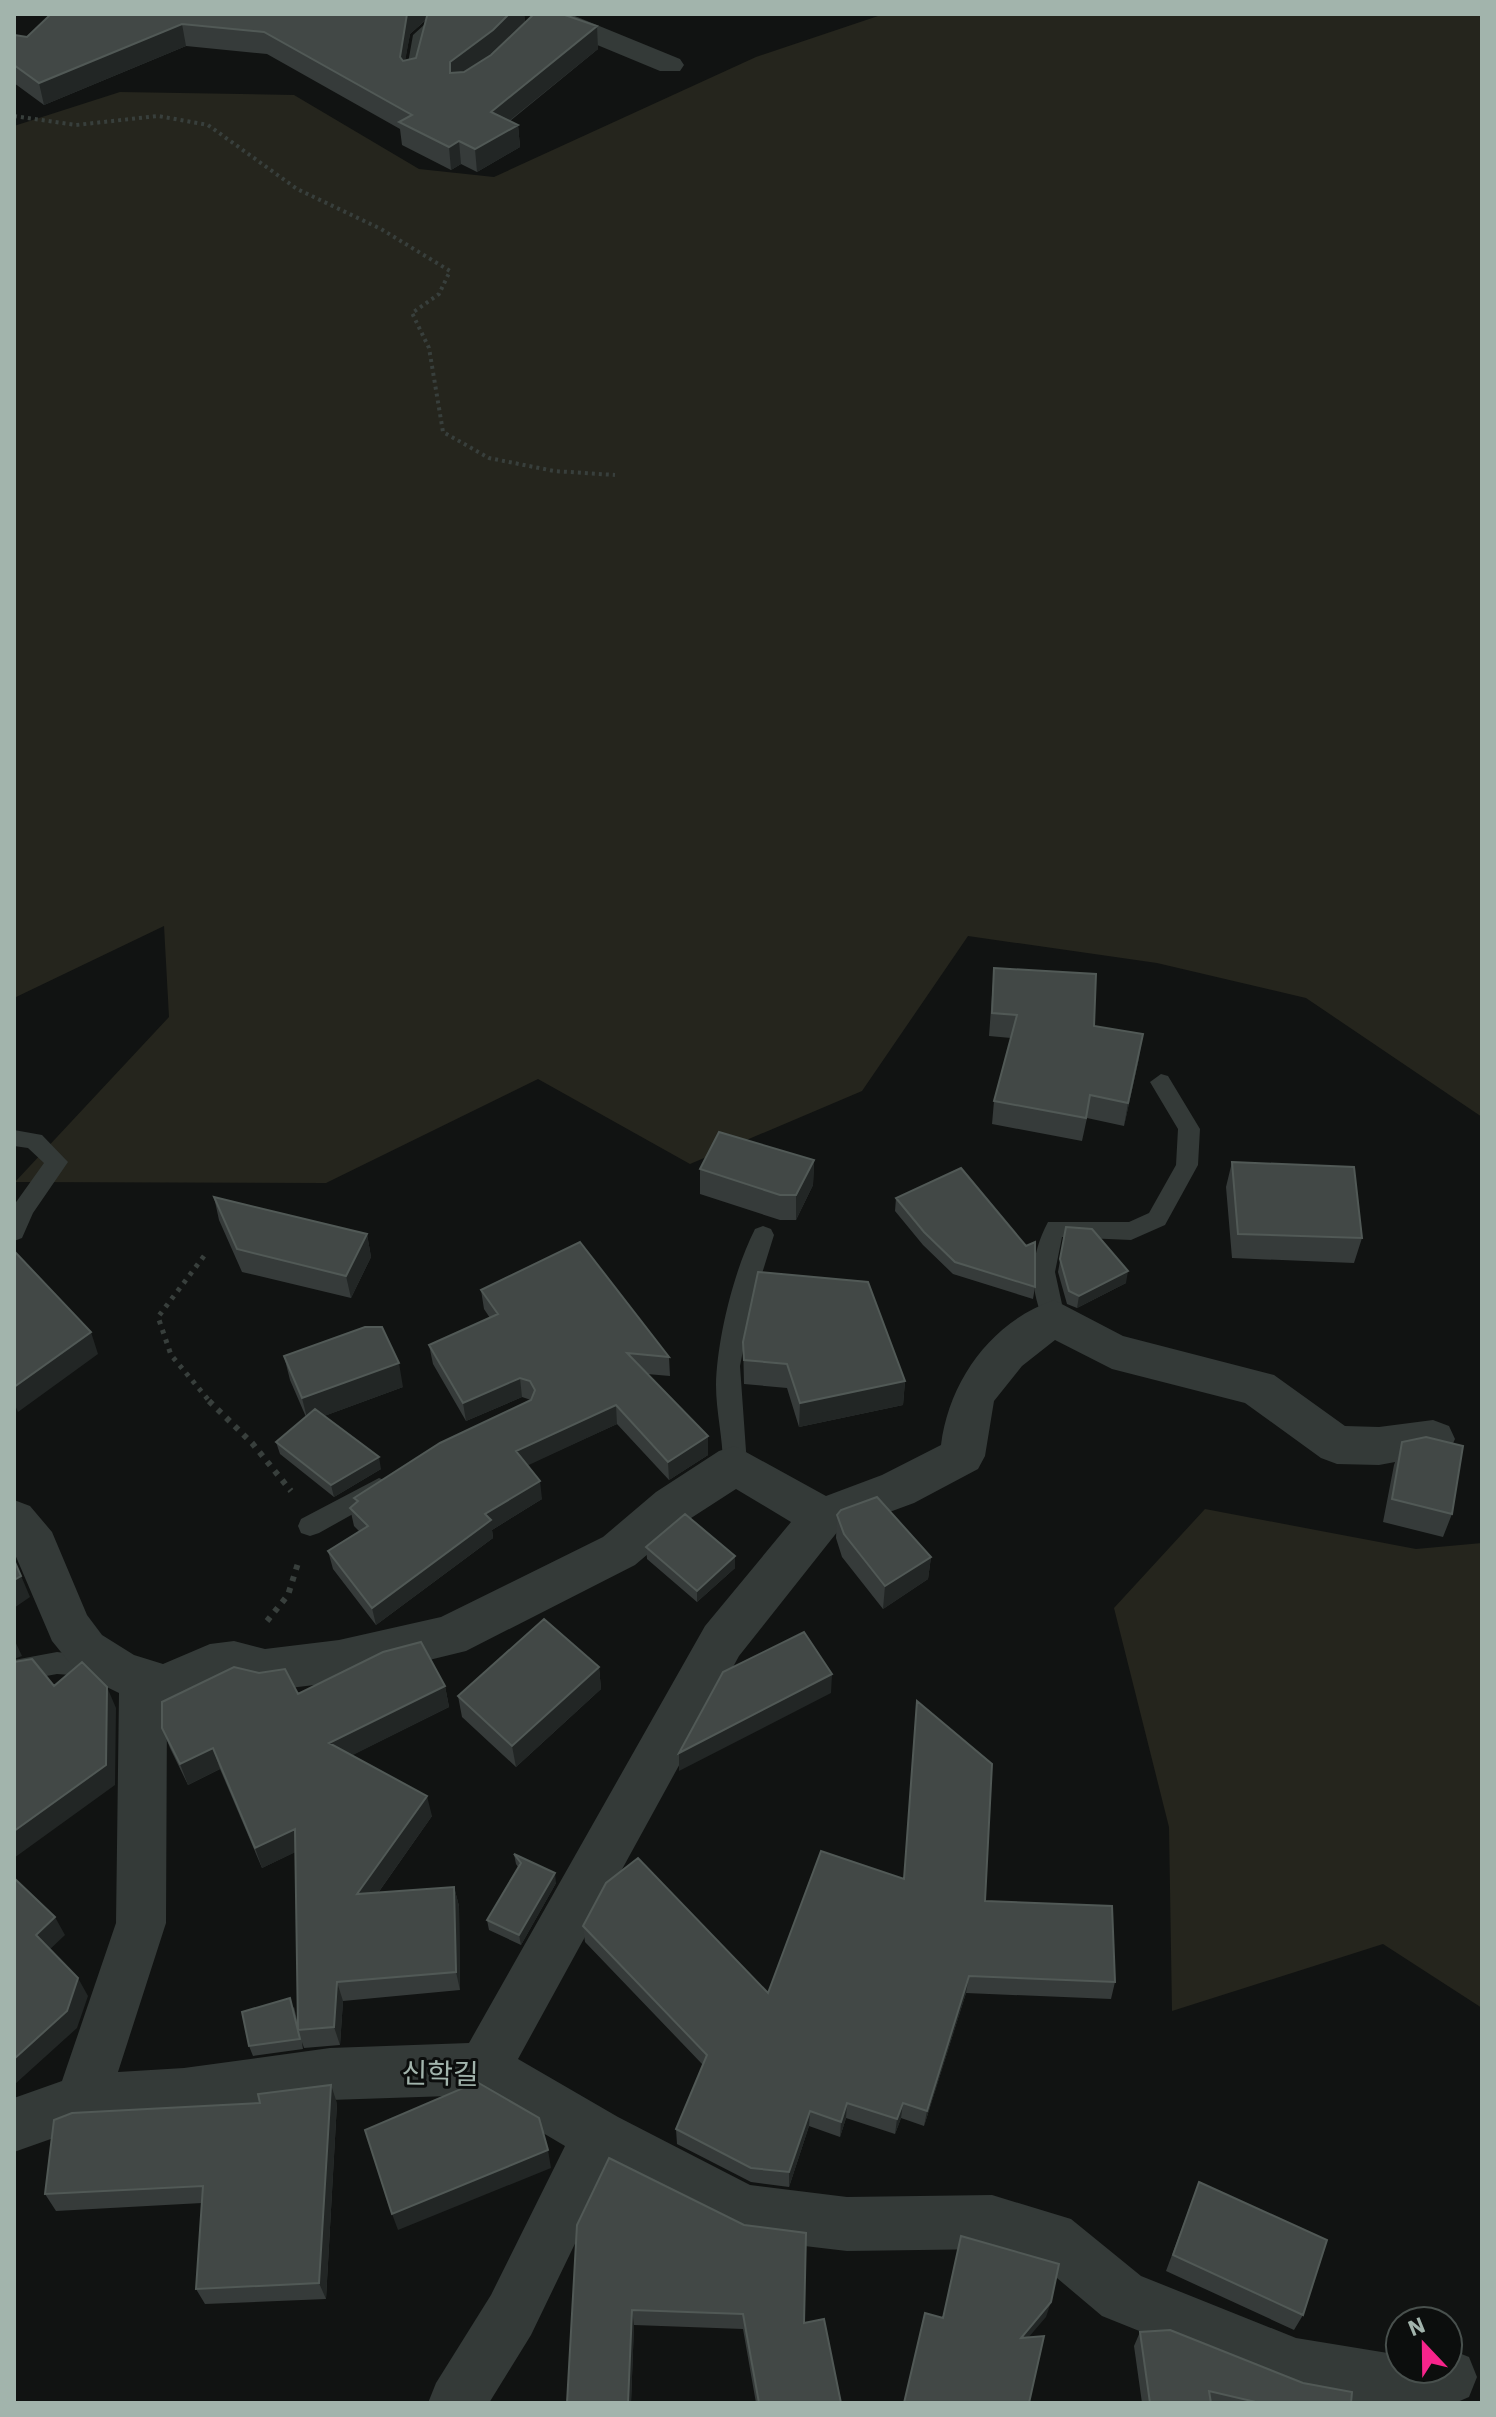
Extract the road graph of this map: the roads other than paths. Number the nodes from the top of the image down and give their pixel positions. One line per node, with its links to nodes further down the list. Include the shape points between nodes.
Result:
1 (444, 14): 4 (lane, via 420,35)
2 (543, 17): 3 (street)
3 (670, 65)
4 (410, 77)
5 (1161, 1082): 9 (lane, via 1189,1129 1187,1165 1157,1219 1131,1231 1056,1228 1045,1247 1043,1288)
6 (14, 1138): 7 (lane, via 34,1141 57,1162 23,1209)
7 (14, 1232)
8 (763, 1235): 11 (lane, via 728,1385)
9 (1054, 1318): 10 (street, via 1112,1351 1258,1388 1337,1445); 13 (street, via 992,1369 971,1403 962,1456 898,1489)
10 (1433, 1439)
11 (735, 1465): 13 (street); 18 (street, via 672,1506 619,1551 449,1636 339,1661 265,1670 234,1662 210,1665 165,1686)
12 (399, 1475): 15 (lane)
13 (822, 1517): 20 (street, via 722,1641)
14 (14, 1520): 18 (street, via 43,1560 78,1642)
15 (310, 1526)
16 (47, 1665): 17 (lane); 18 (lane); 19 (lane)
17 (14, 1671)
18 (127, 1674): 21 (street, via 141,1923)
19 (14, 1684)
20 (484, 2069): 21 (street, 신학길, via 330,2074 184,2094); 23 (street, 신학길)
21 (82, 2101): 22 (street, 신학길)
22 (14, 2125)
23 (599, 2136): 24 (street, 신학길, via 745,2212 847,2224 992,2222 1052,2238 1122,2296 1296,2366); 25 (street)
24 (1384, 2380)
25 (467, 2400)

